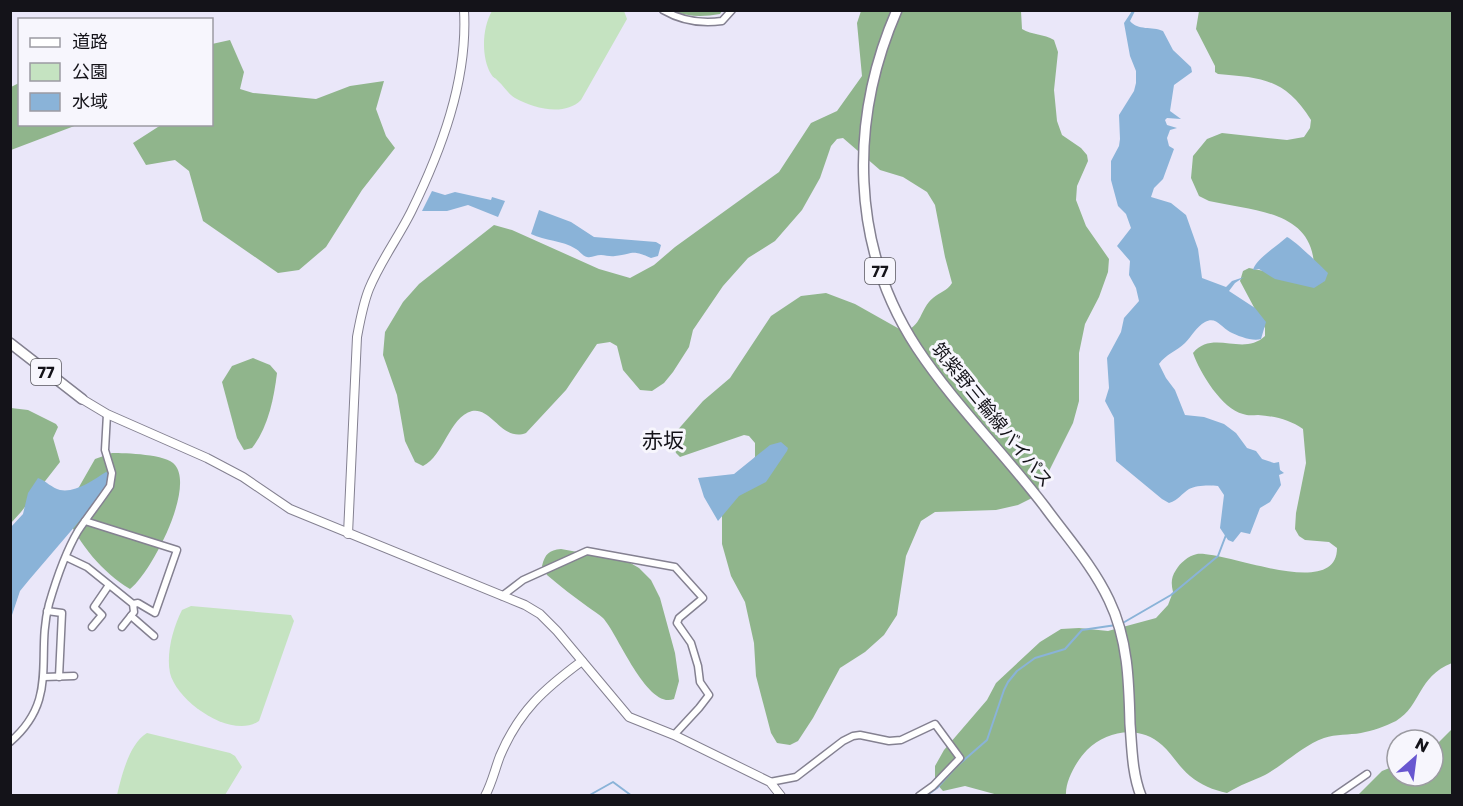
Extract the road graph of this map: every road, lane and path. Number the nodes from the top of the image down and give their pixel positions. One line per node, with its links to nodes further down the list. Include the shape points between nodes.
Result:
1 (464, 10): 9 (street, via 460,86 446,128 411,212 369,288 362,311 357,338)
2 (663, 10): 3 (street, via 687,21 707,23 722,21)
3 (732, 10)
4 (897, 10): 30 (main road, 筑紫野三輪線バイパス / 77, via 873,78 865,129 863,187 876,258 916,347 1005,455 1074,546 1109,600 1127,662 1132,760)
5 (10, 343): 6 (main road, 77)
6 (81, 399): 7 (street)
7 (107, 414): 8 (street, via 105,450 112,479); 9 (street, via 207,458 290,509)
8 (85, 521): 10 (street); 13 (street, via 177,550 155,613)
9 (348, 534): 12 (street)
10 (66, 557): 11 (street, via 87,567); 14 (street)
11 (109, 585): 13 (street); 16 (street, via 94,608 102,615)
12 (502, 596): 19 (street, via 540,614); 23 (street, via 523,580 587,551 675,567 703,598 677,623 691,643 700,682 709,695)
13 (133, 604): 15 (street)
14 (48, 611): 21 (street, via 44,625); 22 (street, via 62,613)
15 (131, 616): 17 (street); 18 (street)
16 (92, 627)
17 (122, 627)
18 (154, 636)
19 (582, 662): 23 (street, via 629,717); 27 (street, via 552,683 527,709 511,734)
20 (74, 676): 22 (street)
21 (44, 677): 22 (street); 24 (street, via 38,709)
22 (59, 677)
23 (674, 735): 26 (street)
24 (10, 742)
25 (1367, 774): 31 (street)
26 (770, 782): 28 (street); 29 (street, via 796,777 853,736 896,741 934,724 960,758)
27 (485, 795)
28 (781, 795)
29 (919, 795)
30 (1141, 795)
31 (1335, 795)

